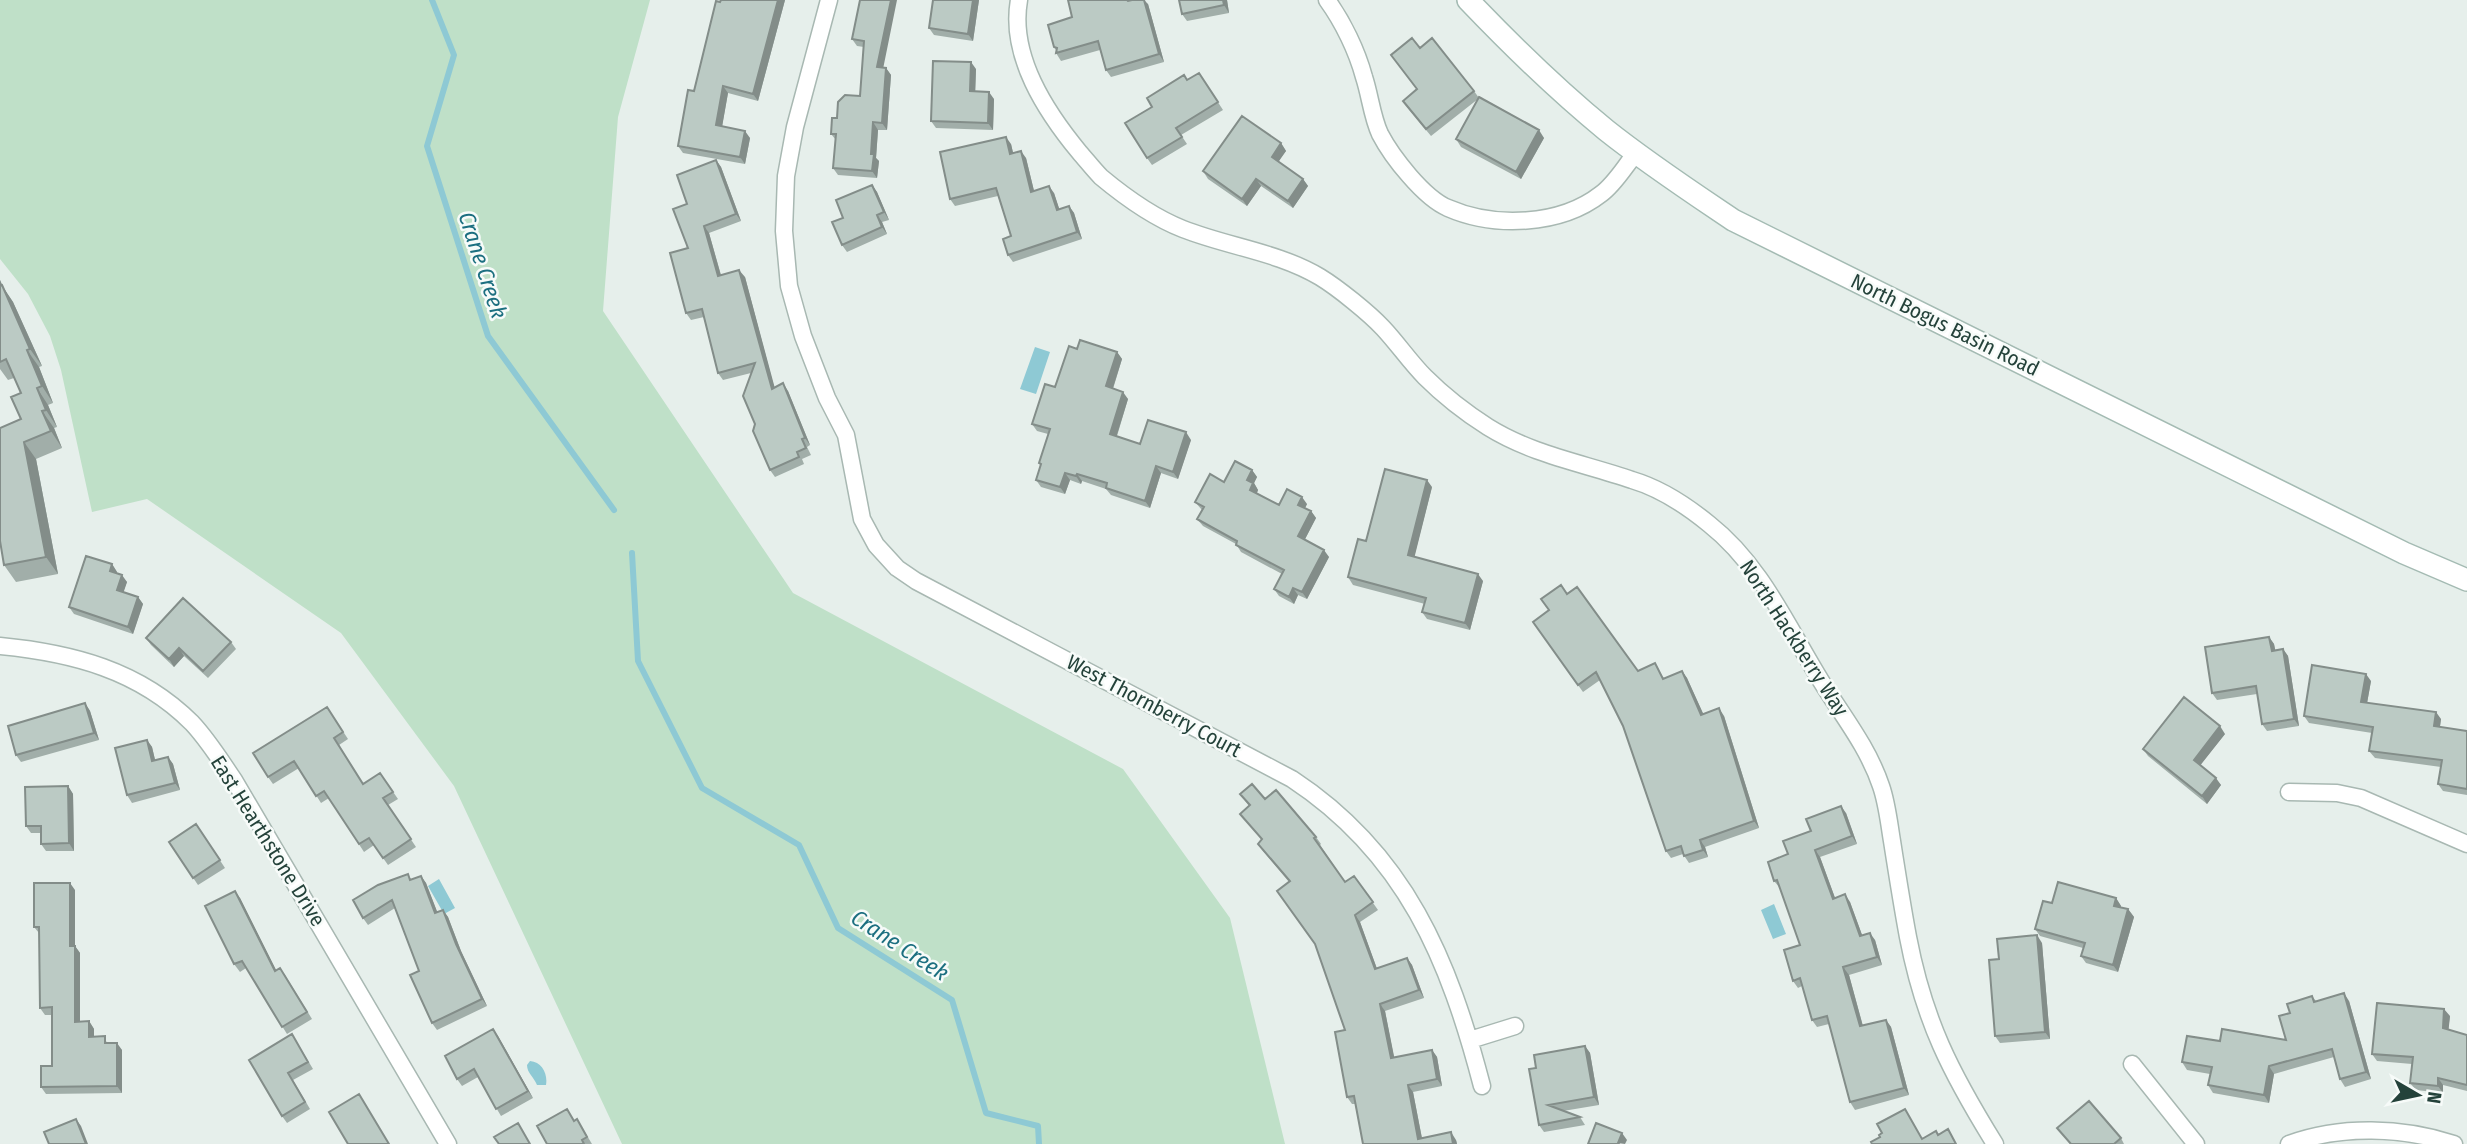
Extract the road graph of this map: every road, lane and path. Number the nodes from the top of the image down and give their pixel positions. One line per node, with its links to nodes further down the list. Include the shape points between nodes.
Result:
1 (829, 0): 11 (street, West Thornberry Court, via 795,127 786,176 784,231 789,286 803,336 846,435 862,519 876,545 916,581 1292,779 1334,809 1406,892 1432,937)
2 (1020, 0): 15 (street, North Hackberry Way, via 1021,50 1036,89 1059,127 1100,176 1143,208 1182,229 1277,257 1321,278 1380,324 1423,376 1486,426 1521,446 1635,480 1667,496 1710,525 1748,562 1857,734 1881,785 1920,992 1940,1048)
3 (1327, 0): 5 (street, via 1363,74 1379,132 1403,171 1445,207 1487,221 1528,222 1566,213 1602,194)
4 (1468, 0): 5 (street, North Bogus Basin Road)
5 (1636, 153): 6 (street, North Bogus Basin Road, via 1745,225 2404,553)
6 (2467, 580)
7 (0, 646): 14 (street, East Hearthstone Drive, via 44,650 91,662 137,682 194,725 234,780)
8 (2289, 792): 9 (street, via 2361,798)
9 (2467, 844)
10 (1515, 1026): 11 (street)
11 (1470, 1040): 13 (street, West Thornberry Court)
12 (2132, 1064): 16 (street)
13 (1482, 1086)
14 (448, 1144)
15 (1995, 1144)
16 (2196, 1144)
17 (2289, 1144): 18 (street, via 2358,1131 2419,1135)
18 (2454, 1144)

